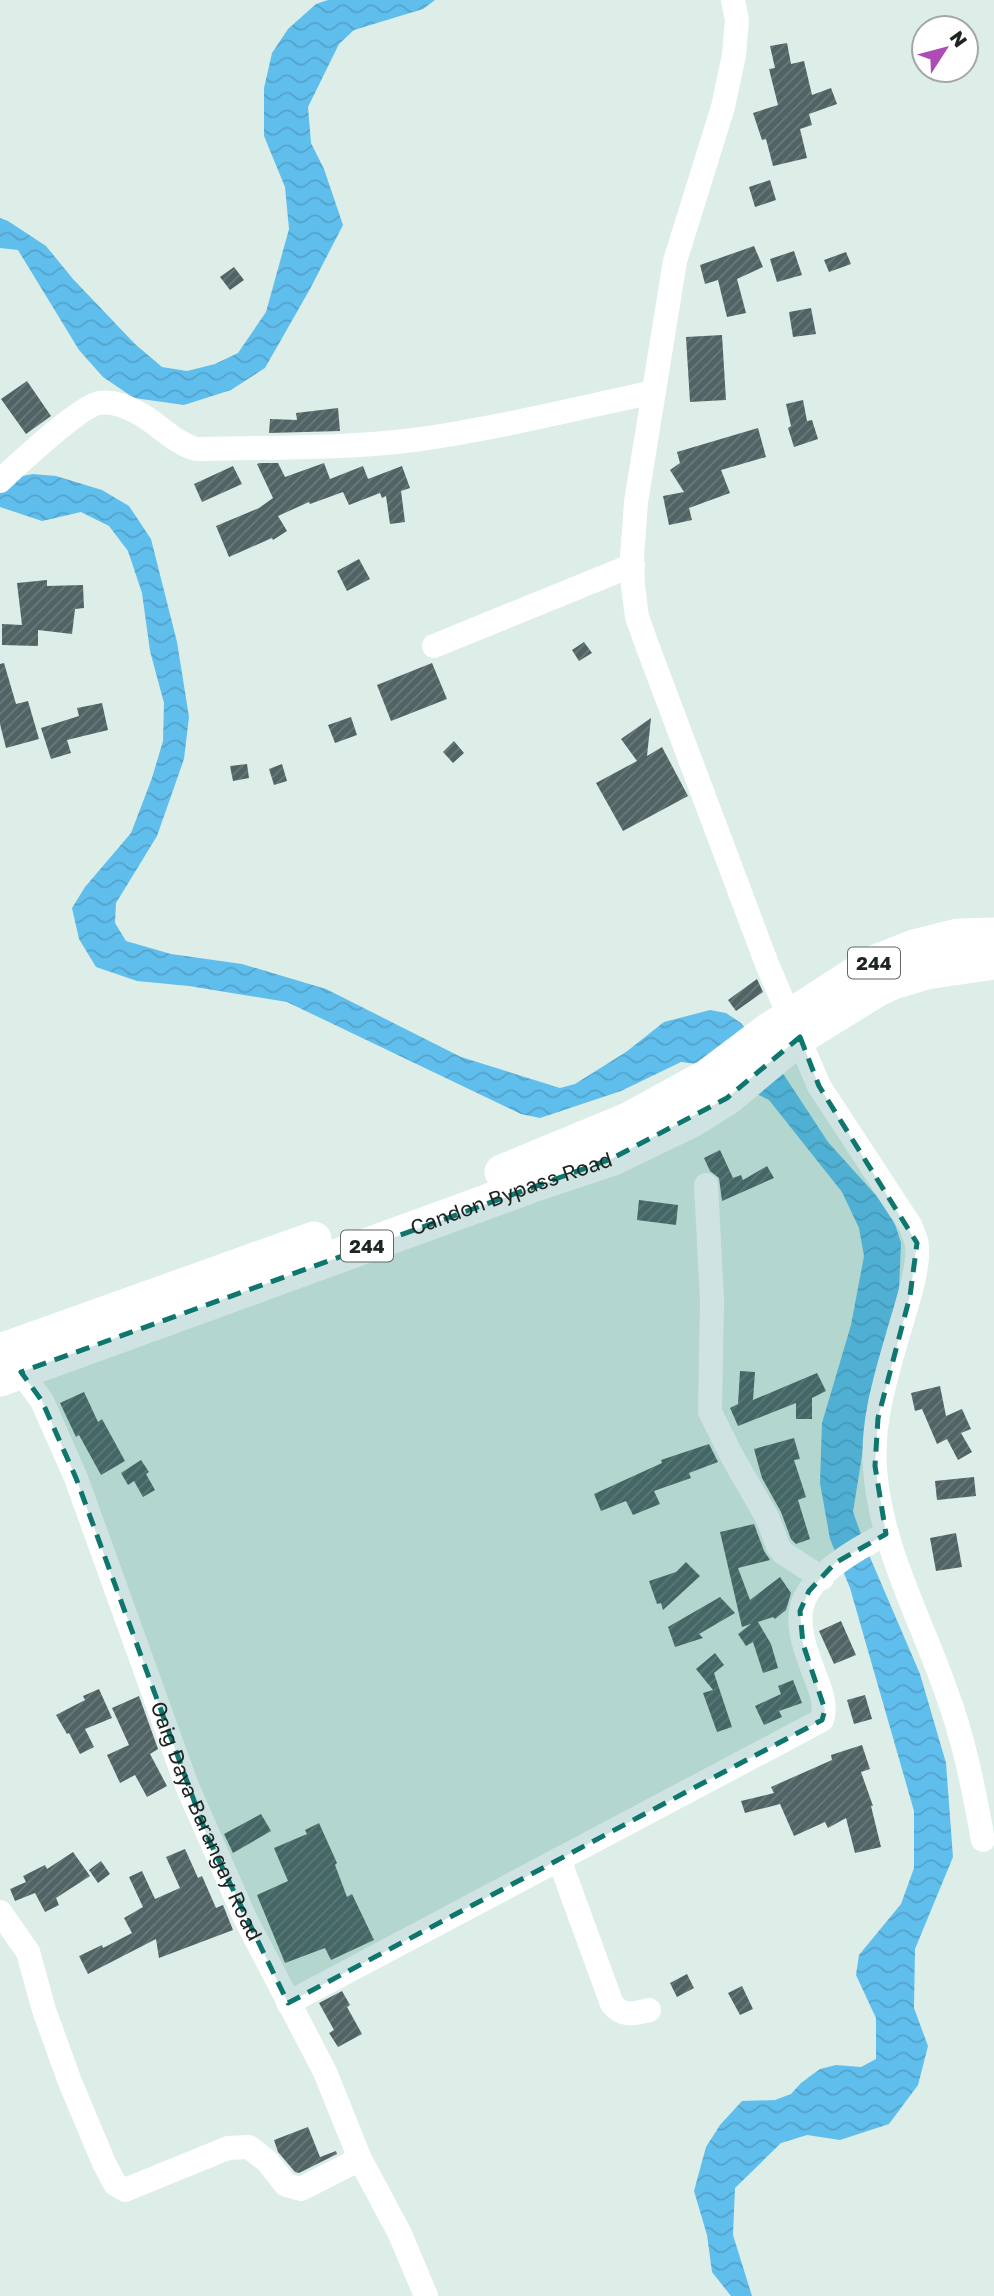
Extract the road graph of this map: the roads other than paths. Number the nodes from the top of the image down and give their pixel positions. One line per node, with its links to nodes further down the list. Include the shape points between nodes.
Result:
1 (733, 0): 2 (street, via 737,20 734,54 723,107 675,261)
2 (654, 392): 3 (street, via 414,440 196,449 184,446 140,414 115,403 97,403); 4 (street, via 636,502)
3 (6, 475)
4 (633, 565): 5 (street); 8 (street, via 637,617 767,964)
5 (434, 646)
6 (994, 935): 8 (highway, Candon Bypass Road / 244, via 958,936 871,964)
7 (994, 962): 8 (highway, Candon Bypass Road / 244, via 893,982)
8 (786, 1033): 10 (highway, Candon Bypass Road / 244, via 717,1087 523,1165); 11 (street, via 910,1225 917,1243 910,1296 878,1418)
9 (706, 1185): 12 (street, via 712,1300 710,1412 783,1553)
10 (5, 1359): 16 (street, Oaig Daya Barangay Road, via 42,1401 76,1478 187,1786)
11 (877, 1538): 12 (street); 13 (street, via 898,1572 948,1694)
12 (828, 1570): 14 (street, via 809,1591 800,1611 803,1644 825,1710 822,1720)
13 (983, 1840)
14 (559, 1859): 16 (street); 17 (street, via 612,2004 628,2015)
15 (0, 1912): 18 (street, via 28,1952 70,2082 115,2184 125,2190 228,2148 248,2147 267,2161 285,2185 301,2189)
16 (288, 2003): 18 (street, Oaig Daya Barangay Road, via 325,2072)
17 (649, 2010)
18 (360, 2159): 19 (street, Oaig Daya Barangay Road)
19 (426, 2296)

